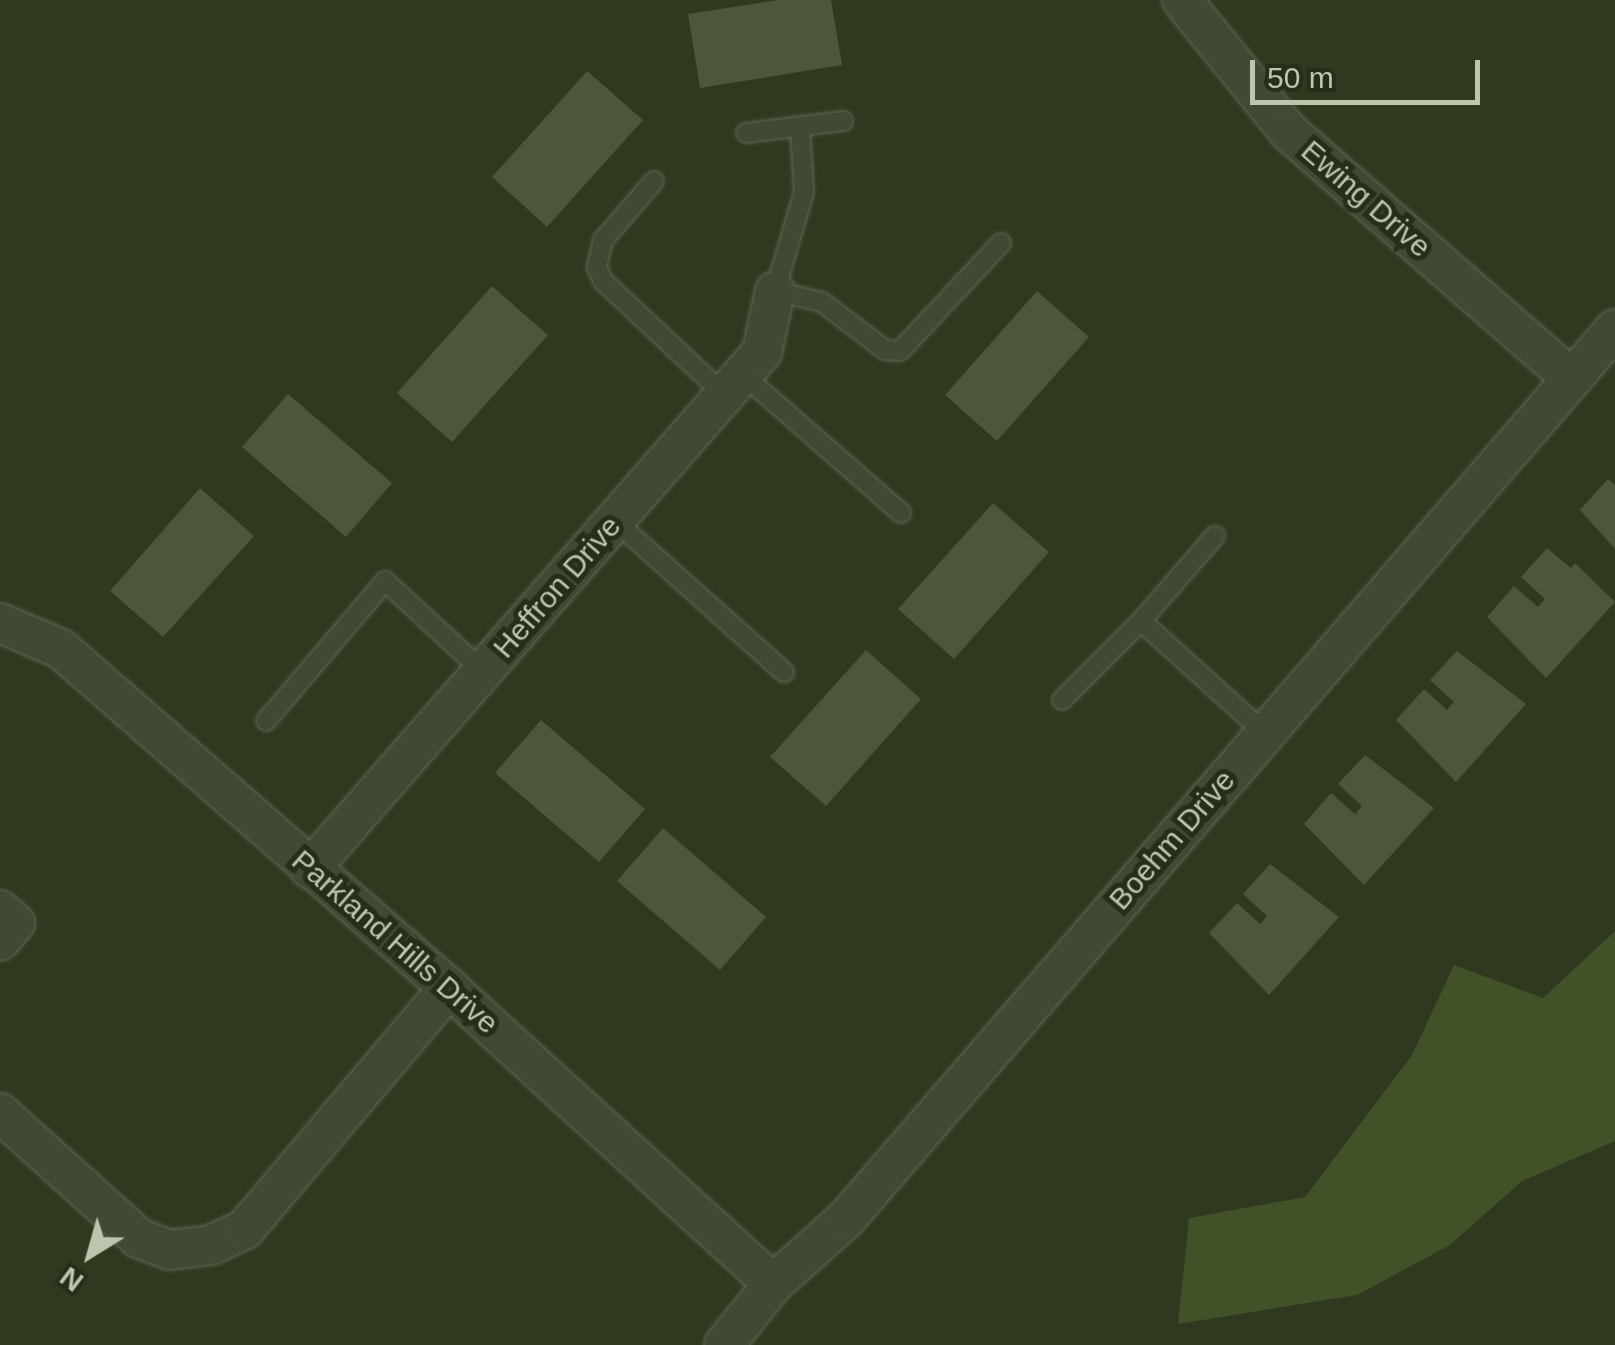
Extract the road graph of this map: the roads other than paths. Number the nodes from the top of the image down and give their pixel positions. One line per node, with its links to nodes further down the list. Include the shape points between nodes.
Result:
1 (1182, 0): 9 (street, Ewing Drive, via 1289,132)
2 (843, 121): 3 (lane)
3 (800, 126): 4 (lane); 7 (lane, via 804,192)
4 (746, 133)
5 (654, 181): 10 (lane, via 603,240 597,268 603,281)
6 (1001, 242): 7 (lane, via 900,350 885,350 822,302)
7 (776, 290): 10 (street, Heffron Drive, via 762,352)
8 (1615, 329): 9 (street, Boehm Drive)
9 (1571, 378): 20 (street, Boehm Drive)
10 (734, 385): 11 (lane); 12 (street, Heffron Drive)
11 (901, 513)
12 (615, 521): 16 (street, Heffron Drive); 17 (lane)
13 (1215, 536): 14 (lane)
14 (1141, 621): 18 (lane); 20 (lane)
15 (0, 623): 21 (street, Parkland Hills Drive, via 61,650)
16 (483, 672): 19 (lane, via 386,581); 21 (street, Heffron Drive)
17 (784, 672)
18 (1062, 700)
19 (266, 721)
20 (1265, 733): 26 (street, Boehm Drive, via 846,1219)
21 (310, 869): 24 (street, Parkland Hills Drive)
22 (0, 910): 23 (street, via 15,924)
23 (0, 940)
24 (449, 988): 25 (street, via 245,1228 211,1245 170,1250 140,1239); 26 (street, Parkland Hills Drive)
25 (0, 1113)
26 (773, 1284): 27 (street, Boehm Drive)
27 (724, 1345)

